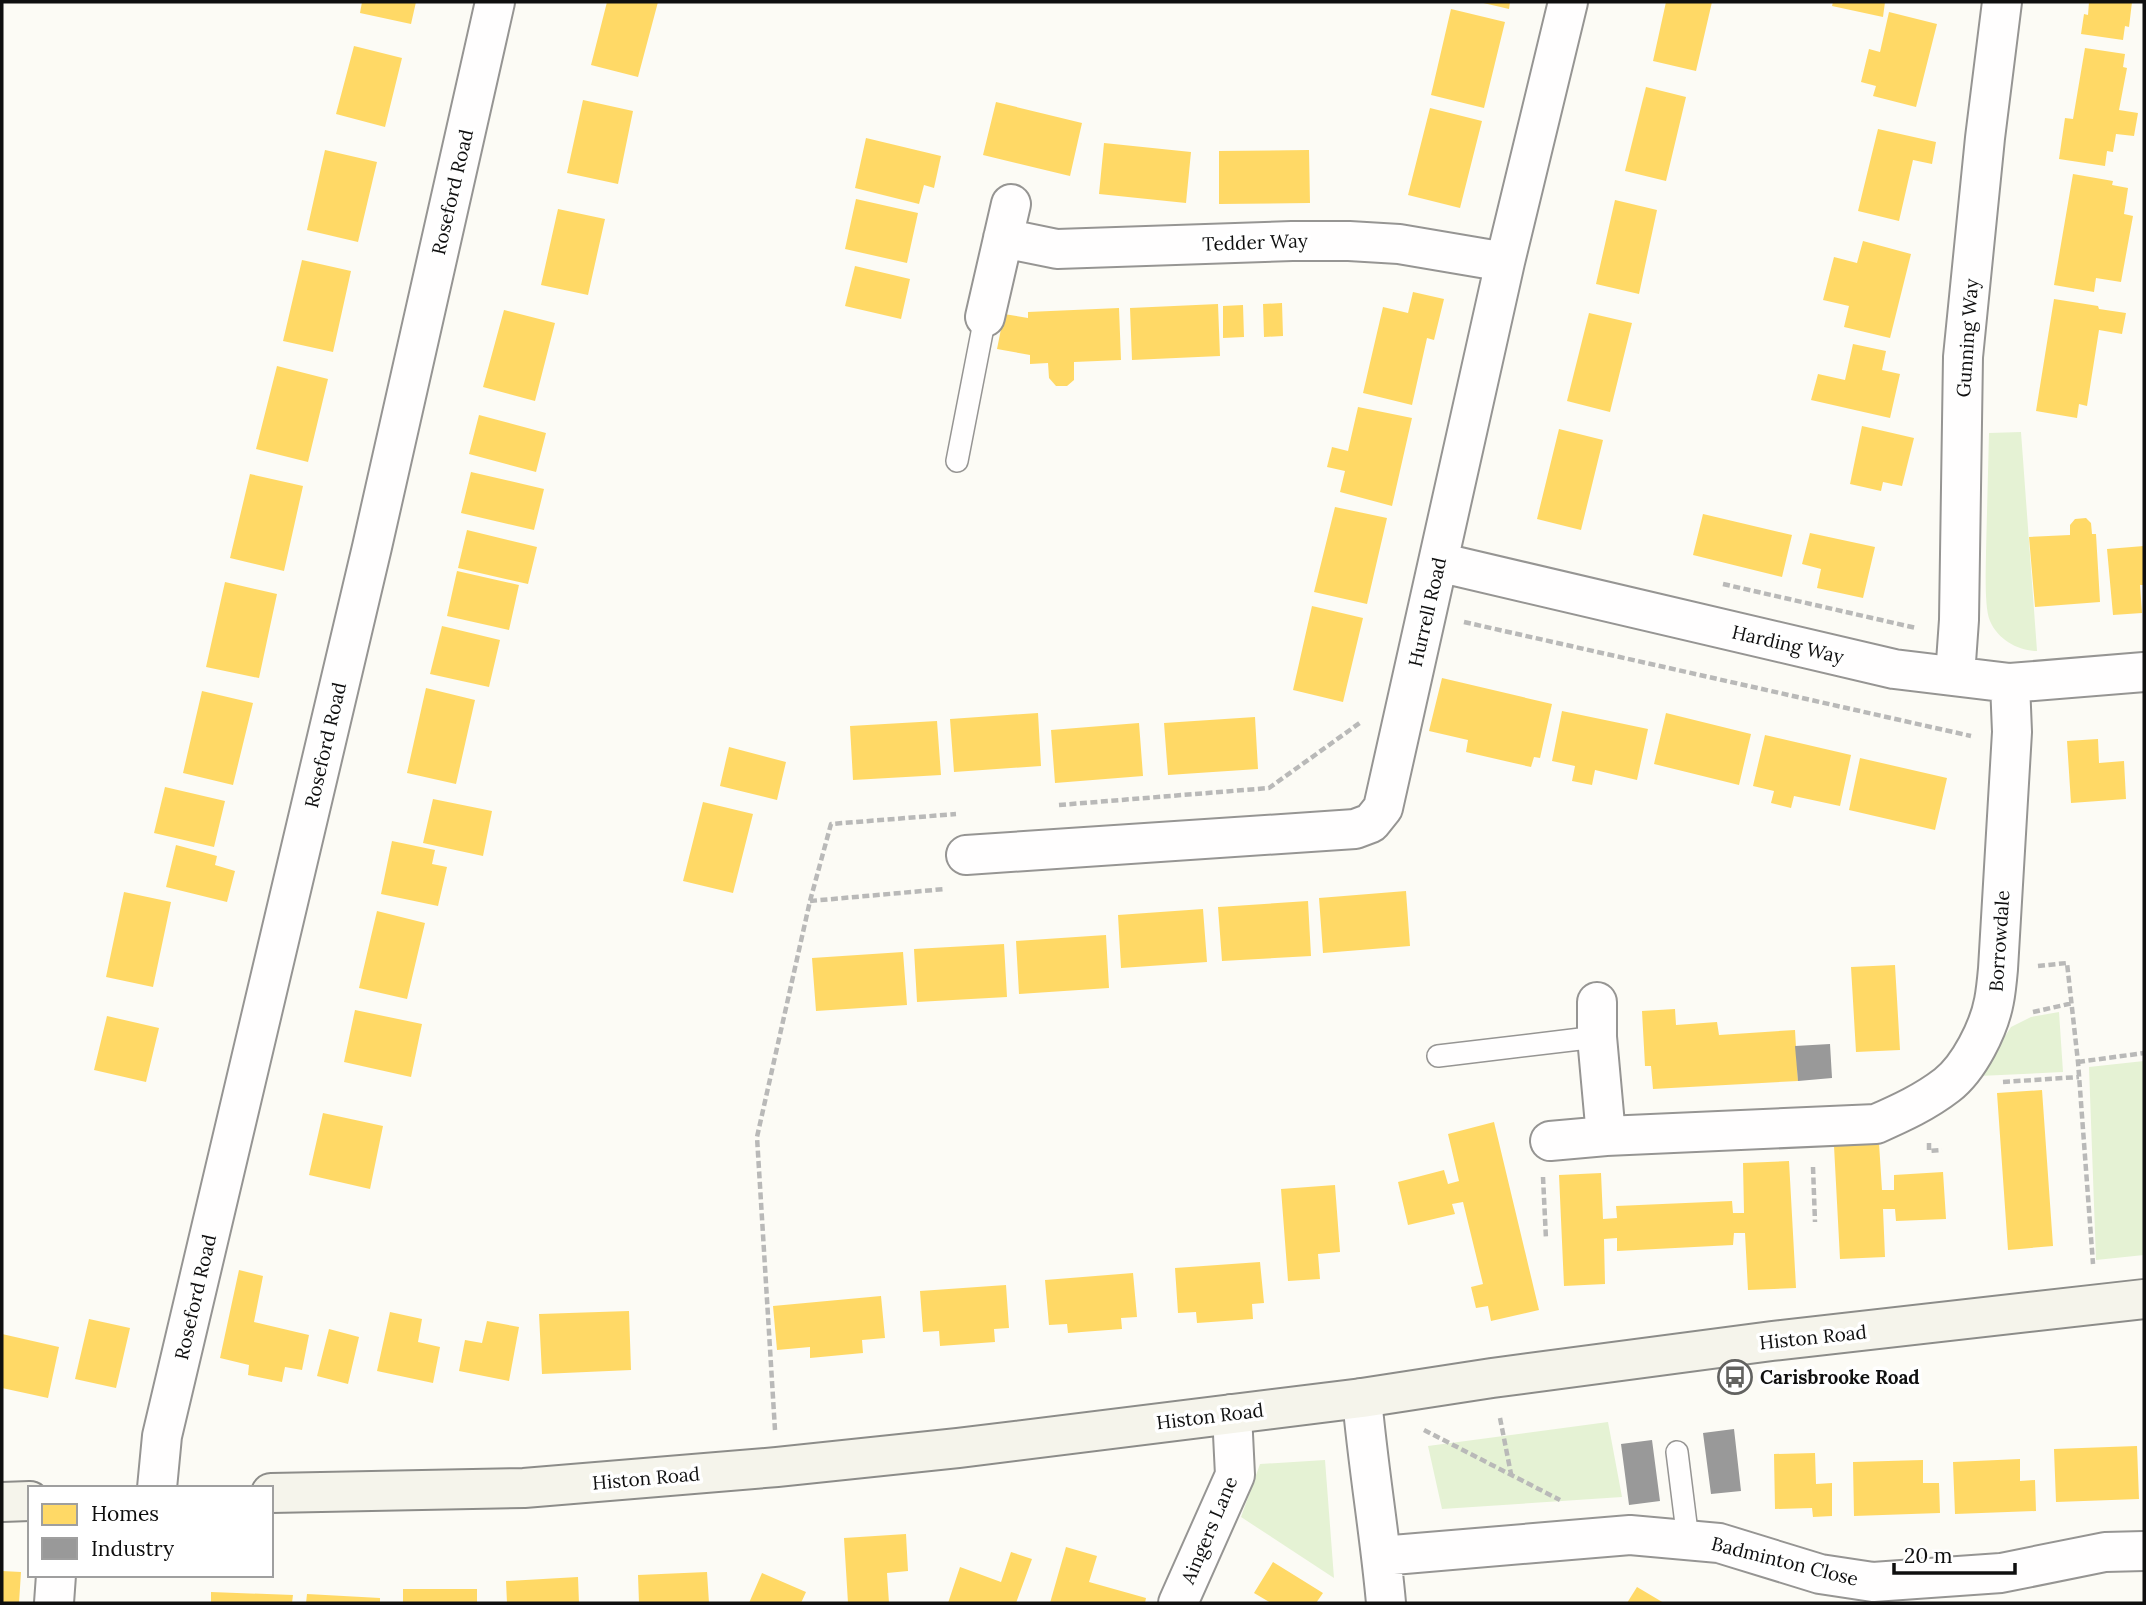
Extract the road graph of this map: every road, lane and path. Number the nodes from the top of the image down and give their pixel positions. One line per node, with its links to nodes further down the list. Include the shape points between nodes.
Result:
1 (495, 2): 42 (street, Roseford Road, via 162,1436)
2 (1568, 2): 4 (street, Hurrell Road)
3 (2002, 2): 12 (street, Gunning Way, via 1963,357)
4 (1506, 262): 5 (street, Tedder Way, via 1399,244 1349,241 1057,249 1007,221); 7 (street, Hurrell Road)
5 (985, 317): 6 (lane)
6 (957, 461)
7 (1438, 562): 12 (street, Harding Way, via 1894,669); 18 (street, Hurrell Road, via 1383,808 1371,822 1355,829)
8 (1717, 583): 10 (path)
9 (1456, 621): 15 (path)
10 (1921, 629)
11 (2144, 673): 13 (street, Harding Way)
12 (1955, 676): 13 (street, Harding Way)
13 (2010, 683): 21 (street, Borrowdale, via 2012,732)
14 (1364, 720): 16 (path, via 1269,788)
15 (1978, 738)
16 (1050, 806)
17 (968, 813): 20 (path, via 831,824)
18 (966, 855)
19 (950, 889): 20 (path)
20 (810, 901): 39 (path, via 757,1137)
21 (1998, 969): 25 (path, via 2067,963); 28 (street, Borrowdale, via 1991,1012 1968,1060 1949,1084 1913,1108 1876,1124)
22 (1597, 1019): 24 (lane); 28 (street)
23 (2144, 1053): 25 (path)
24 (1438, 1056)
25 (2078, 1062): 26 (path)
26 (2079, 1077): 27 (path); 33 (path)
27 (2002, 1082)
28 (1606, 1136): 29 (street, Borrowdale)
29 (1546, 1153): 32 (path)
30 (1812, 1162): 31 (path)
31 (1815, 1222)
32 (1546, 1239)
33 (2093, 1266)
34 (2144, 1299): 35 (main road, Histon Road, via 1772,1341)
35 (1362, 1398): 36 (main road, Histon Road); 49 (street)
36 (1232, 1414): 43 (main road, Histon Road, via 778,1467 537,1487); 52 (street, Aingers Lane, via 1234,1475)
37 (1500, 1418): 41 (path)
38 (1420, 1428): 41 (path)
39 (775, 1432)
40 (1677, 1452): 47 (lane)
41 (1511, 1474): 46 (path)
42 (158, 1486)
43 (273, 1493)
44 (28, 1501): 45 (main road)
45 (2, 1502)
46 (1570, 1506)
47 (1688, 1540): 48 (street, Badminton Close, via 1719,1543 1820,1574 1873,1582 2001,1573 2105,1552); 49 (street, Badminton Close, via 1630,1535)
48 (2144, 1551)
49 (1381, 1556): 53 (street)
50 (56, 1577): 51 (street)
51 (54, 1603)
52 (1178, 1603)
53 (1385, 1603)

